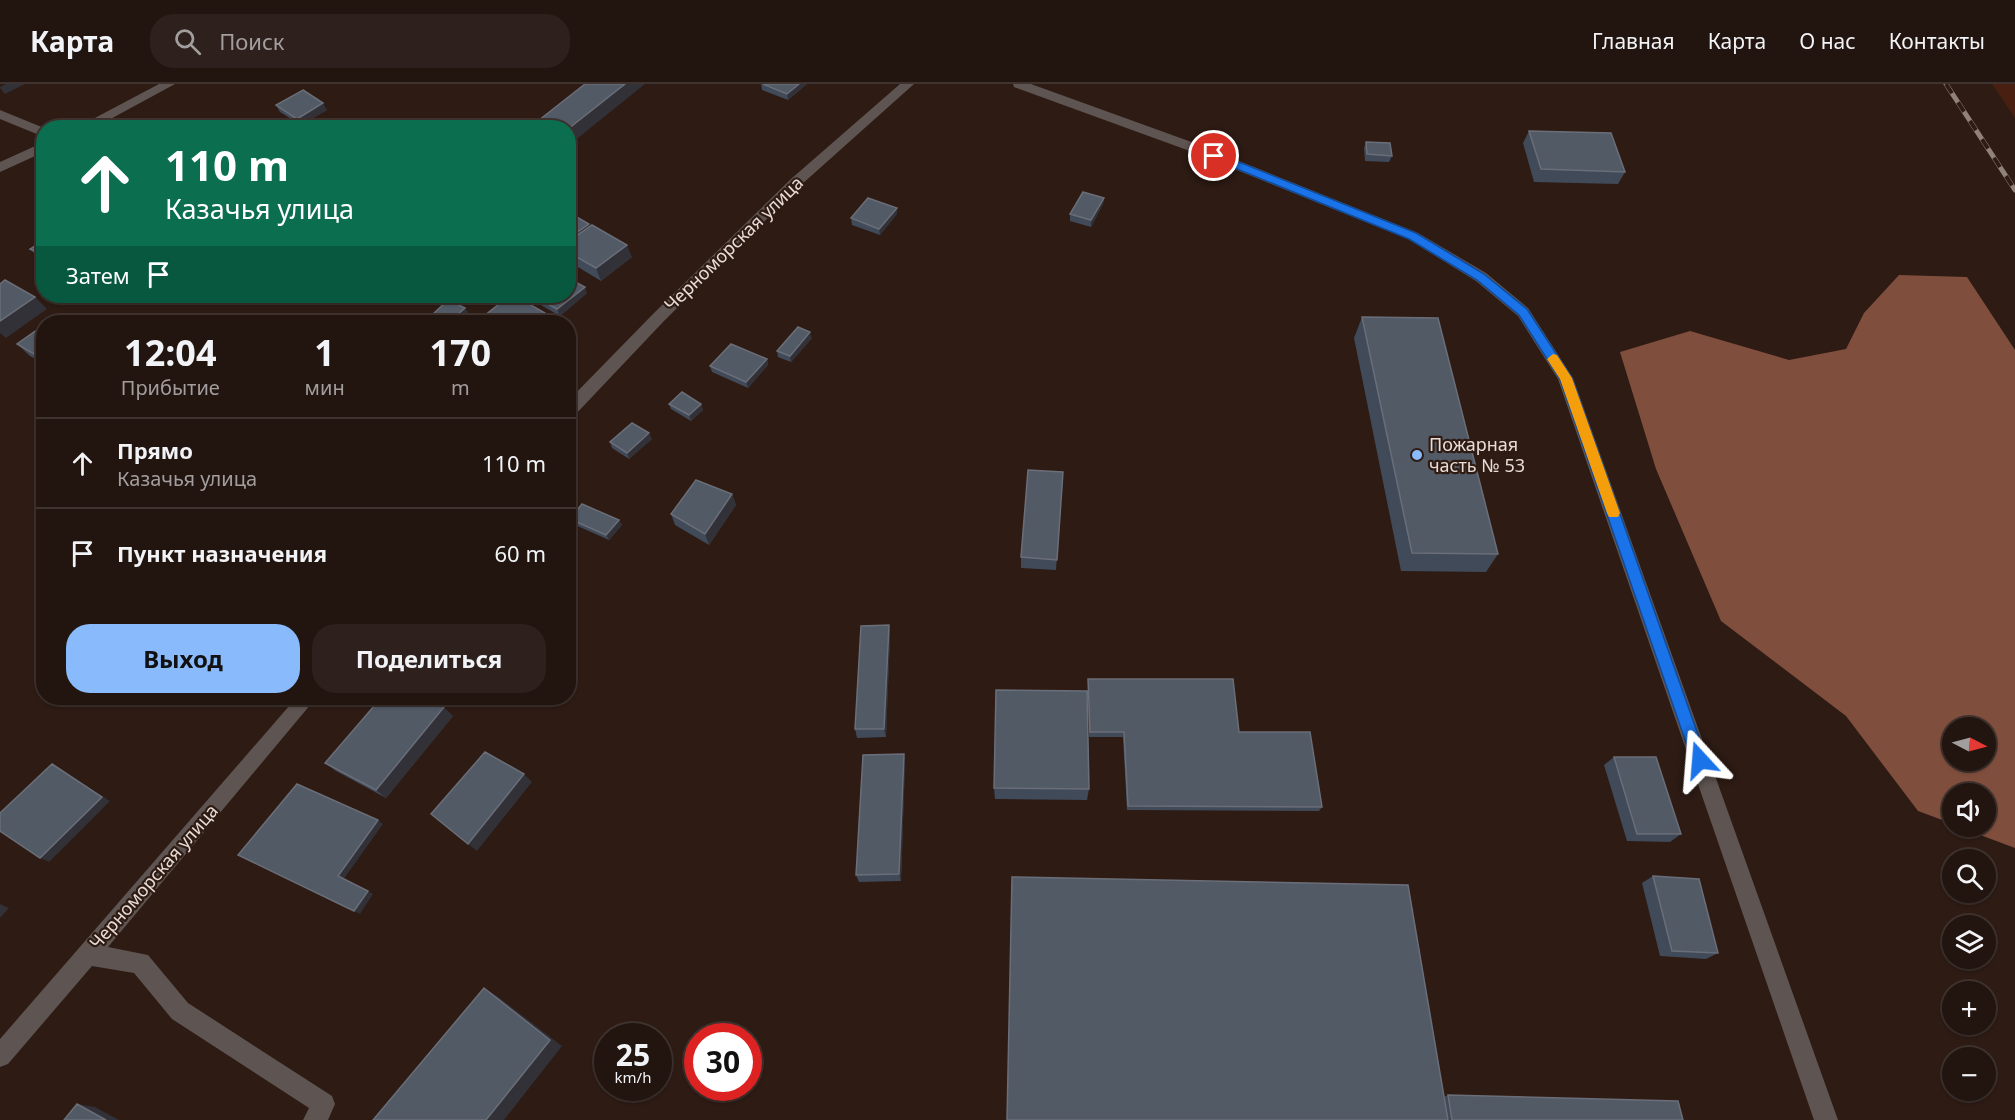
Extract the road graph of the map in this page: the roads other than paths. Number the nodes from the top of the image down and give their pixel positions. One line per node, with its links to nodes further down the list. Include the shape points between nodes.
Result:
1 (169, 84): 5 (street)
2 (908, 84): 9 (street, Черноморская улица, via 796,182)
3 (1019, 84): 14 (street, via 1192,147 1413,236 1480,277 1523,312 1566,378)
4 (0, 114): 6 (street)
5 (98, 120)
6 (36, 130)
7 (36, 151): 8 (street)
8 (0, 168)
9 (576, 404)
10 (302, 705): 11 (street, Черноморская улица)
11 (87, 954): 12 (street, Черноморская улица); 13 (street, via 140,963 180,1011 324,1104)
12 (0, 1056)
13 (315, 1120)
14 (1826, 1120)

